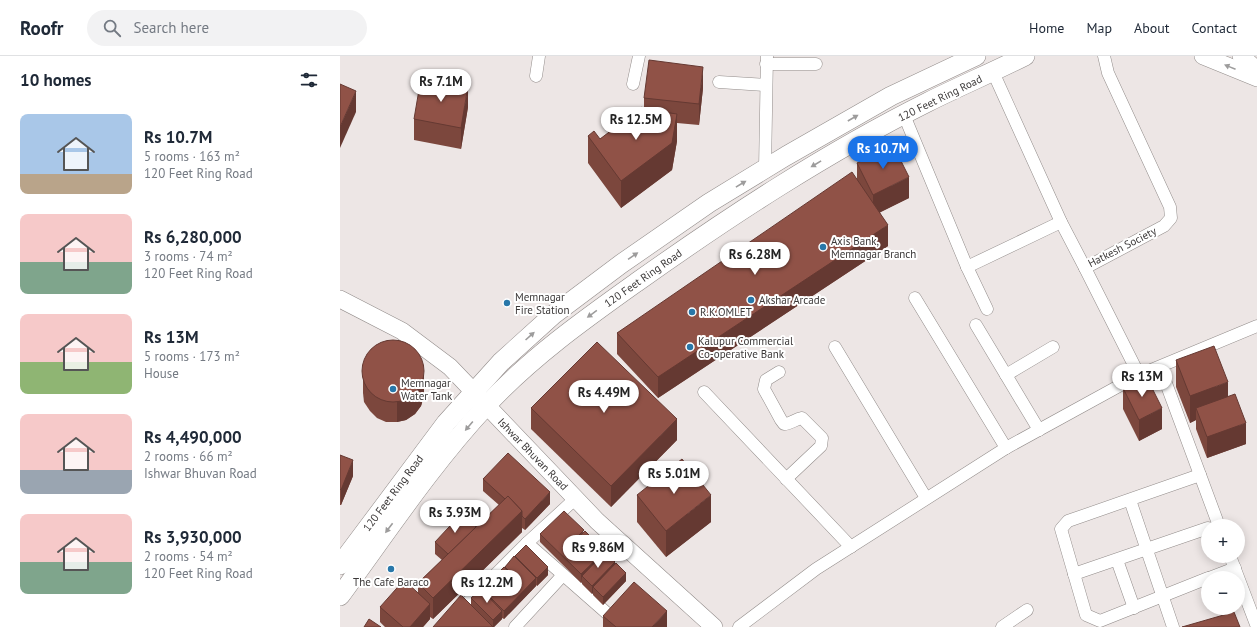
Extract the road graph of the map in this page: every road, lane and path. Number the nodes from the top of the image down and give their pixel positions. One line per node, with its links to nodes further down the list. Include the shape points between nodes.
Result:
1 (539, 56): 12 (street)
2 (639, 56): 15 (street)
3 (976, 56): 18 (main road, 120 Feet Ring Road, one-way to 3, via 891,96)
4 (1025, 56): 11 (main road, 120 Feet Ring Road)
5 (1104, 56): 21 (street, Hatkesh Society, via 1108,73 1170,207 1171,218 1164,226)
6 (1203, 56): 13 (street, one-way to 6)
7 (1241, 56): 10 (street)
8 (767, 60): 9 (street); 16 (street)
9 (816, 64)
10 (1257, 70)
11 (993, 72): 17 (main road, 120 Feet Ring Road); 19 (street, Hatkesh Society)
12 (536, 76)
13 (1257, 78)
14 (719, 82): 16 (street)
15 (633, 84)
16 (766, 84): 18 (street)
17 (904, 115): 20 (street); 35 (main road, 120 Feet Ring Road, one-way to 35, via 843,148 683,249 589,316 526,368)
18 (765, 169): 33 (main road, 120 Feet Ring Road, one-way to 18, via 501,362 553,315 709,203)
19 (1061, 222): 20 (street); 21 (street, Hatkesh Society)
20 (968, 267): 24 (street)
21 (1085, 268): 32 (street)
22 (915, 298): 37 (street)
23 (340, 299): 33 (street, Ishwar Bhuvan Road, via 402,331 450,366)
24 (987, 309)
25 (976, 325): 31 (street)
26 (1257, 326): 29 (street)
27 (834, 347): 40 (street)
28 (1053, 347): 31 (street)
29 (1160, 366): 32 (street); 38 (street)
30 (779, 372): 39 (street, via 766,380 764,389 781,420 784,424 789,424 802,418 822,438 821,446)
31 (1006, 375): 36 (street)
32 (1139, 375): 36 (street)
33 (474, 392): 35 (street, Ishwar Bhuvan Road); 50 (main road, 120 Feet Ring Road, via 446,423)
34 (704, 392): 39 (street)
35 (486, 406): 41 (street, Ishwar Bhuvan Road); 56 (main road, 120 Feet Ring Road, one-way to 56, via 438,463)
36 (1039, 430): 37 (street)
37 (1006, 448): 40 (street)
38 (1200, 475): 42 (street); 43 (street)
39 (786, 479): 46 (street)
40 (926, 498): 46 (street)
41 (575, 499): 45 (street); 63 (street, Ishwar Bhuvan Road)
42 (1130, 500): 47 (street); 53 (street, via 1068,521 1061,529)
43 (1213, 519)
44 (1201, 531): 47 (street)
45 (527, 543): 54 (street); 60 (street)
46 (851, 547): 64 (street, via 816,569)
47 (1147, 550): 48 (street); 57 (street)
48 (1117, 560): 53 (street); 58 (street)
49 (1233, 563): 51 (street)
50 (340, 565)
51 (1235, 568): 52 (street); 67 (street)
52 (1227, 571)
53 (1074, 574): 58 (street, via 1086,615 1100,621)
54 (564, 575): 61 (street); 62 (street, via 617,622)
55 (1201, 581): 57 (street)
56 (340, 596)
57 (1162, 596): 58 (street); 66 (street)
58 (1134, 608)
59 (1027, 610): 65 (street)
60 (446, 624)
61 (515, 627)
62 (612, 627)
63 (714, 627)
64 (739, 627)
65 (1002, 627)
66 (1173, 627)
67 (1257, 627)

